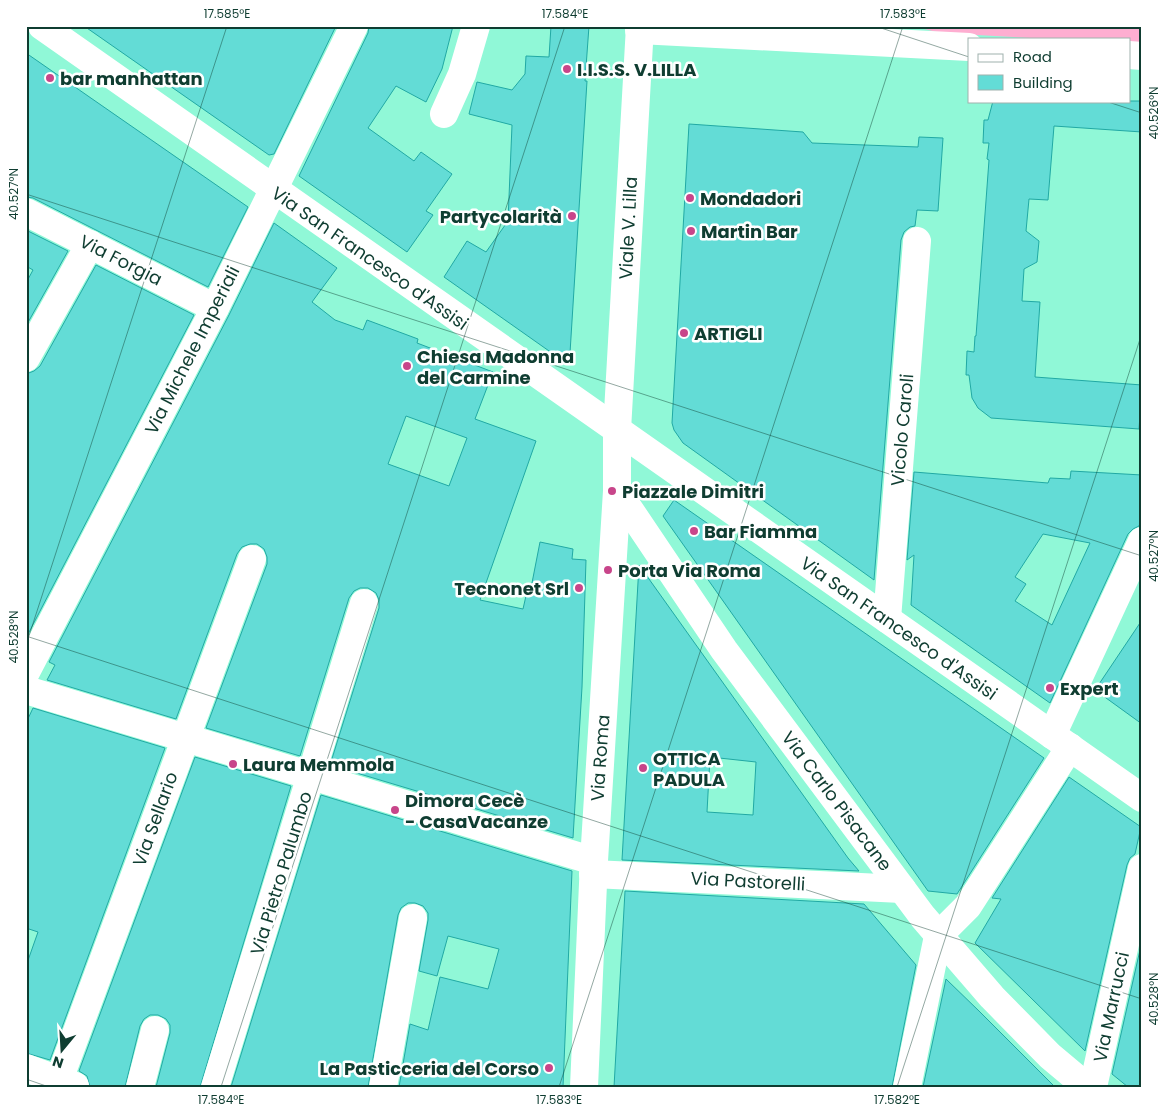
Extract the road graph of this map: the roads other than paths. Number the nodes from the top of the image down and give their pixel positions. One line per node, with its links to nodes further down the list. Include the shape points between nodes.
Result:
1 (42, 26): 7 (street, Via San Francesco d'Assisi)
2 (354, 26): 7 (street, Via Michele Imperiali)
3 (476, 26): 6 (street, via 462,74)
4 (640, 28): 5 (street); 13 (street, Viale V. Lilla)
5 (968, 47)
6 (444, 114)
7 (273, 190): 11 (street, Via Michele Imperiali); 13 (street, Via San Francesco d'Assisi)
8 (26, 212): 10 (street, Via Forgia)
9 (917, 241): 18 (street, Vicolo Caroli)
10 (90, 244): 11 (street, Via Forgia); 12 (street)
11 (215, 308): 19 (street, Via Michele Imperiali)
12 (26, 358)
13 (617, 430): 14 (street, Via Roma); 18 (street, Via San Francesco d'Assisi)
14 (617, 491): 25 (street, Via Roma); 27 (street, Via Carlo Pisacane, via 724,650)
15 (1142, 541): 22 (street)
16 (252, 559): 21 (street, Via Sellario)
17 (364, 603): 23 (street, Via Pietro Palumbo)
18 (887, 619): 22 (street, Via San Francesco d'Assisi)
19 (28, 664)
20 (26, 690): 21 (street, Via Pastorelli)
21 (185, 738): 23 (street, Via Pastorelli); 32 (street, Via Sellario)
22 (1061, 741): 24 (street, Via San Francesco d'Assisi); 29 (street, via 968,906)
23 (311, 775): 25 (street, Via Pastorelli); 34 (street, Via Pietro Palumbo)
24 (1142, 798)
25 (594, 867): 27 (street, Via Pastorelli); 36 (street, Via Roma)
26 (1142, 868): 39 (street, Via Marrucci)
27 (902, 889): 29 (street, Via Carlo Pisacane)
28 (413, 918): 35 (street)
29 (938, 936): 37 (street); 38 (street, Via Carlo Pisacane, via 1050,1056)
30 (155, 1030): 33 (street)
31 (26, 1068): 32 (street)
32 (68, 1083)
33 (140, 1087)
34 (216, 1087)
35 (383, 1087)
36 (584, 1087)
37 (907, 1087)
38 (1087, 1087)
39 (1093, 1087)

